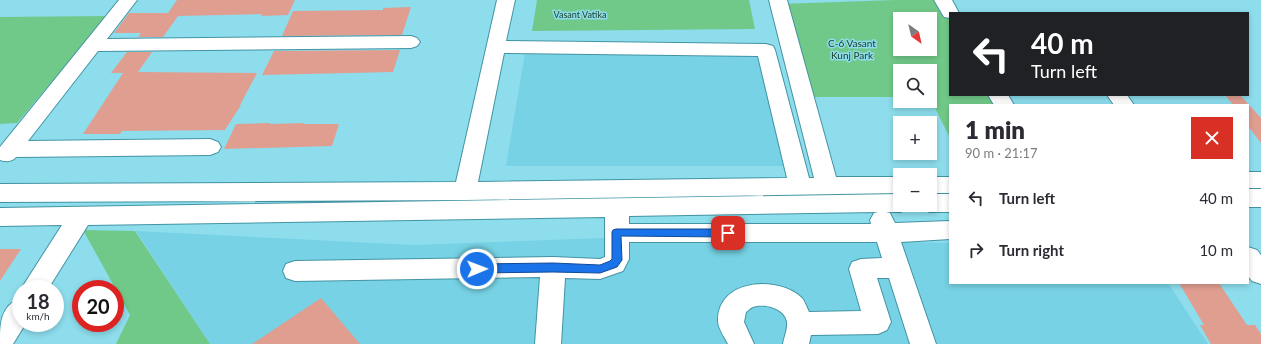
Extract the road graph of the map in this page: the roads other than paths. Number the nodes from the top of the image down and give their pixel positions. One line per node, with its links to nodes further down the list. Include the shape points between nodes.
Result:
1 (128, 0): 7 (street)
2 (506, 0): 8 (street)
3 (778, 0): 15 (street)
4 (943, 0): 5 (street)
5 (949, 12)
6 (411, 42): 7 (street)
7 (93, 45): 9 (street, via 8,152)
8 (496, 47): 16 (street, via 766,50); 17 (street)
9 (210, 147)
10 (1249, 180): 11 (street)
11 (1261, 180)
12 (949, 184): 14 (street)
13 (893, 185): 15 (street)
14 (937, 185)
15 (827, 186): 16 (street)
16 (800, 187): 17 (street)
17 (465, 191): 18 (street)
18 (0, 194)
19 (1249, 198): 20 (street)
20 (1261, 198)
21 (937, 203): 22 (street)
22 (949, 203)
23 (877, 204): 24 (street); 25 (street); 30 (street)
24 (893, 204)
25 (617, 208): 26 (street); 29 (street)
26 (81, 216): 27 (street); 36 (street)
27 (0, 217)
28 (949, 230): 30 (street)
29 (616, 232): 30 (street); 32 (street, via 617,260 609,267)
30 (886, 233): 33 (street)
31 (1249, 258): 35 (street)
32 (553, 267): 34 (street); 40 (street)
33 (898, 267): 38 (street, via 861,269 878,322); 42 (street)
34 (295, 271)
35 (1261, 274)
36 (40, 280)
37 (12, 321): 39 (street)
38 (798, 334): 41 (street, via 798,314 791,306 783,299 761,293 742,299 731,315 734,334)
39 (2, 335)
40 (548, 344)
41 (741, 344)
42 (923, 344)

